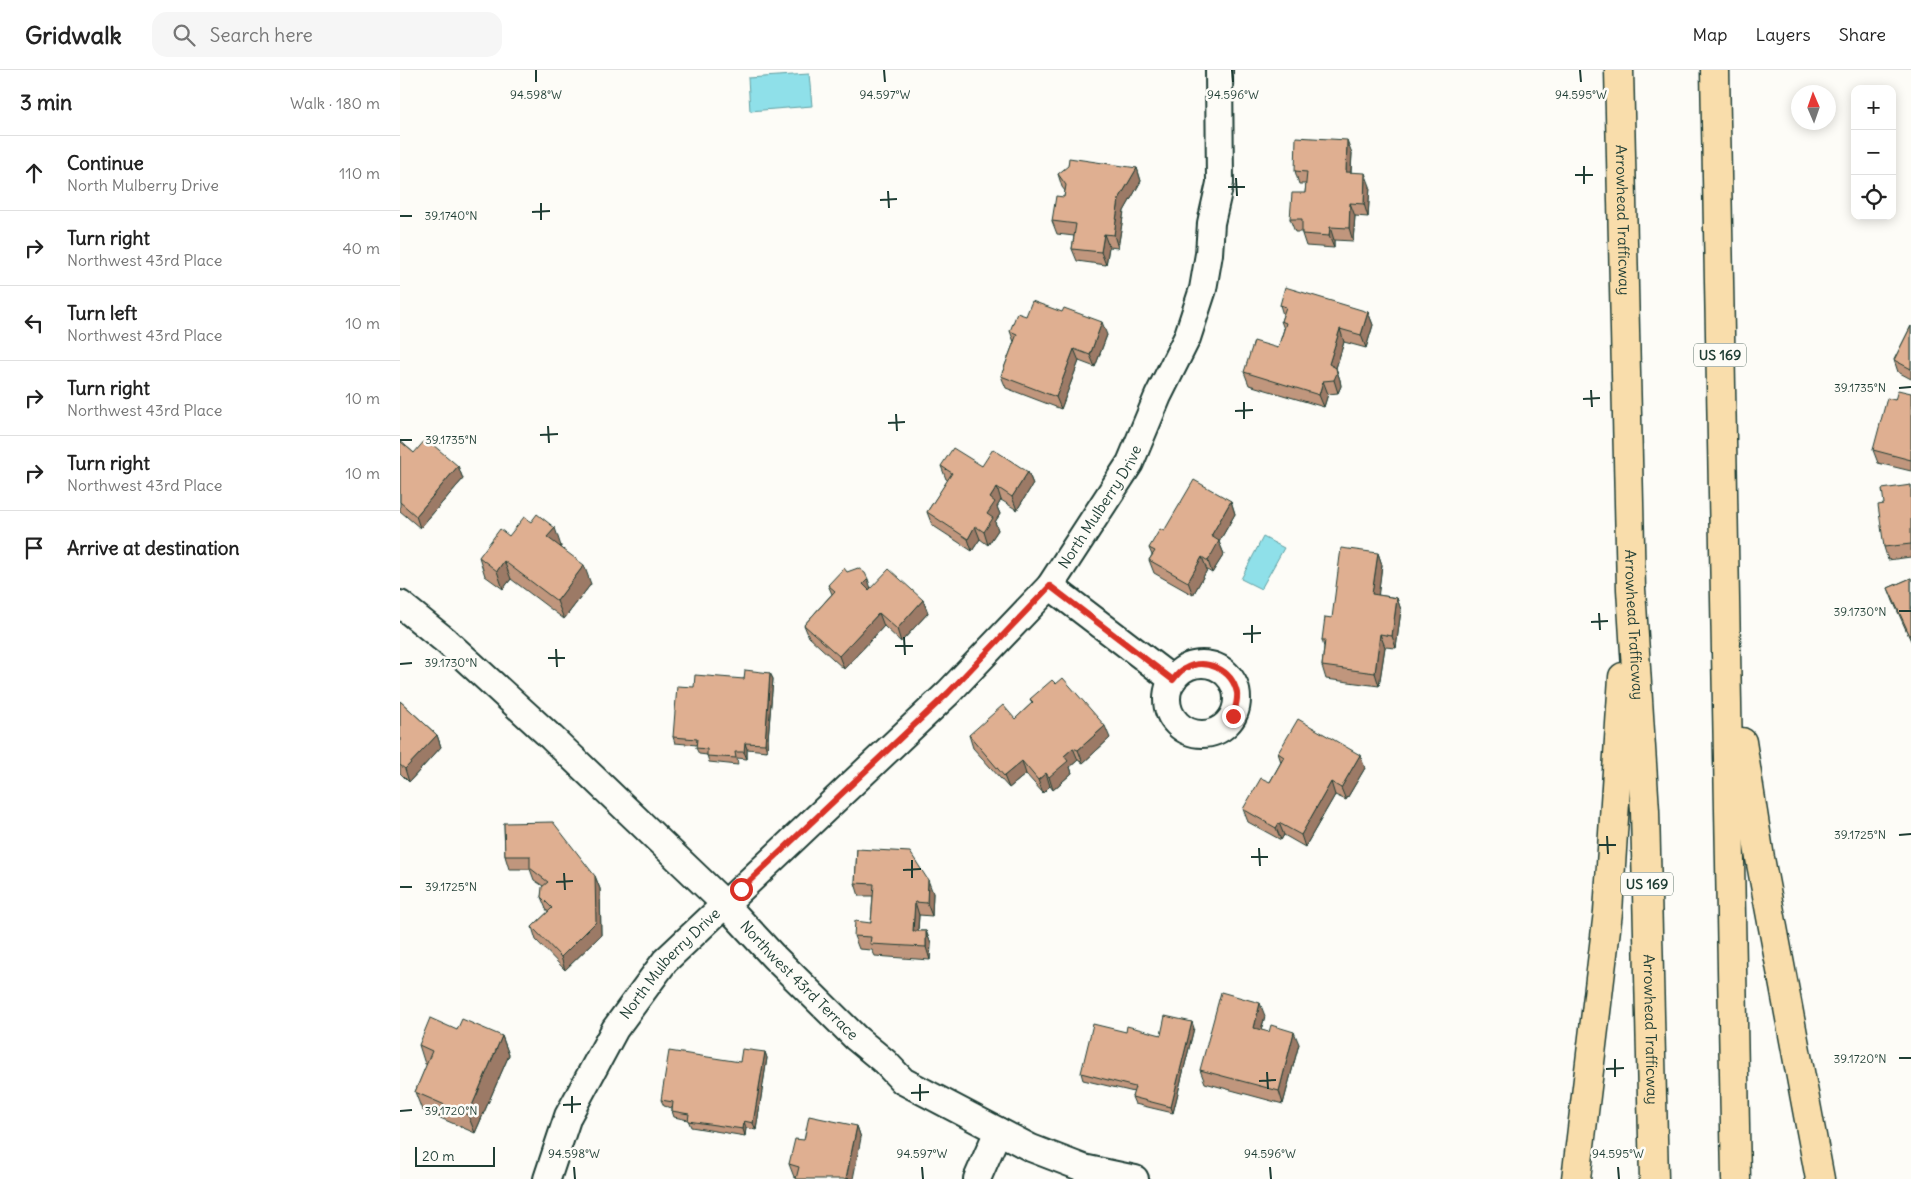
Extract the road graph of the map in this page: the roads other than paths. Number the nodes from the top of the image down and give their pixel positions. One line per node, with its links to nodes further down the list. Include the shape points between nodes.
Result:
1 (1219, 70): 4 (street, North Mulberry Drive, via 1220,183 1202,289 1189,330 1130,463)
2 (1619, 70): 5 (highway, Arrowhead Trafficway / US 169)
3 (1715, 70): 7 (highway, US 169)
4 (1050, 586): 8 (street); 9 (street, North Mulberry Drive, via 948,693)
5 (1631, 589): 14 (highway, via 1608,912); 15 (highway, Arrowhead Trafficway / US 169, via 1645,811)
6 (400, 604): 9 (street, Northwest 43rd Terrace, via 446,641 552,738)
7 (1726, 639): 16 (highway, US 169); 17 (highway, via 1760,858)
8 (1173, 680)
9 (725, 904): 10 (street, Northwest 43rd Terrace, via 774,957 903,1082); 11 (street, North Mulberry Drive, via 665,960 616,1029 568,1116)
10 (998, 1131): 12 (street); 13 (street, Northwest 43rd Terrace, via 1083,1168)
11 (547, 1179)
12 (977, 1179)
13 (1135, 1179)
14 (1576, 1179)
15 (1654, 1179)
16 (1736, 1179)
17 (1820, 1179)

